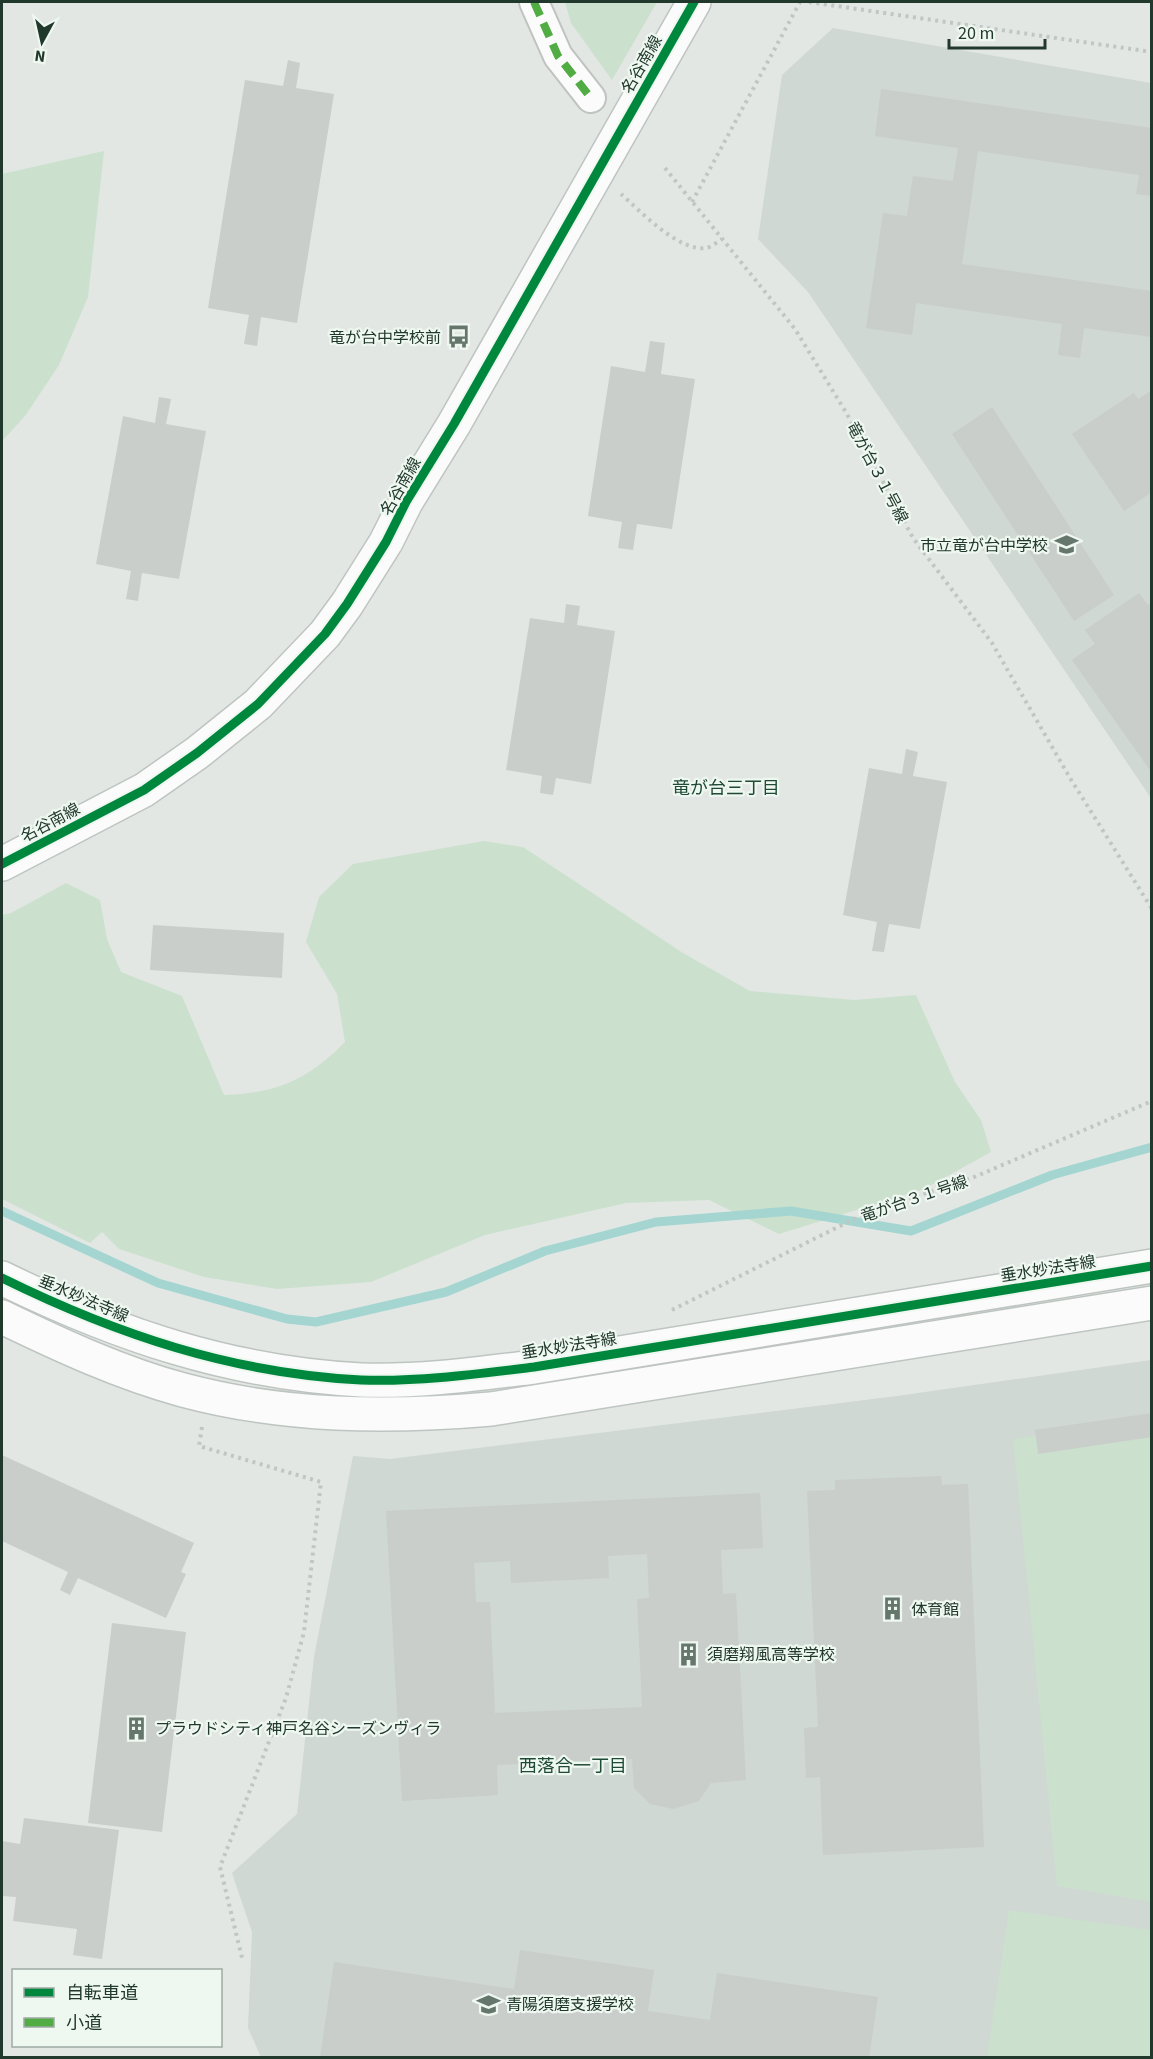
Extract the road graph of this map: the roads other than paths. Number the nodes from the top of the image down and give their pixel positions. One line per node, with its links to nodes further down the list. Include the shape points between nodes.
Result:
1 (534, 2): 3 (street, via 558,56)
2 (694, 2): 4 (street, 名谷南線, via 386,542 325,634 258,704 197,753 144,790)
3 (591, 98)
4 (2, 864)
5 (1152, 1266): 6 (street, 垂水妙法寺線, via 534,1367 450,1377 364,1380 278,1372 175,1350)
6 (2, 1278)
7 (1152, 1303): 8 (street, via 491,1408 386,1415 263,1406 182,1389 97,1360)
8 (2, 1317)

